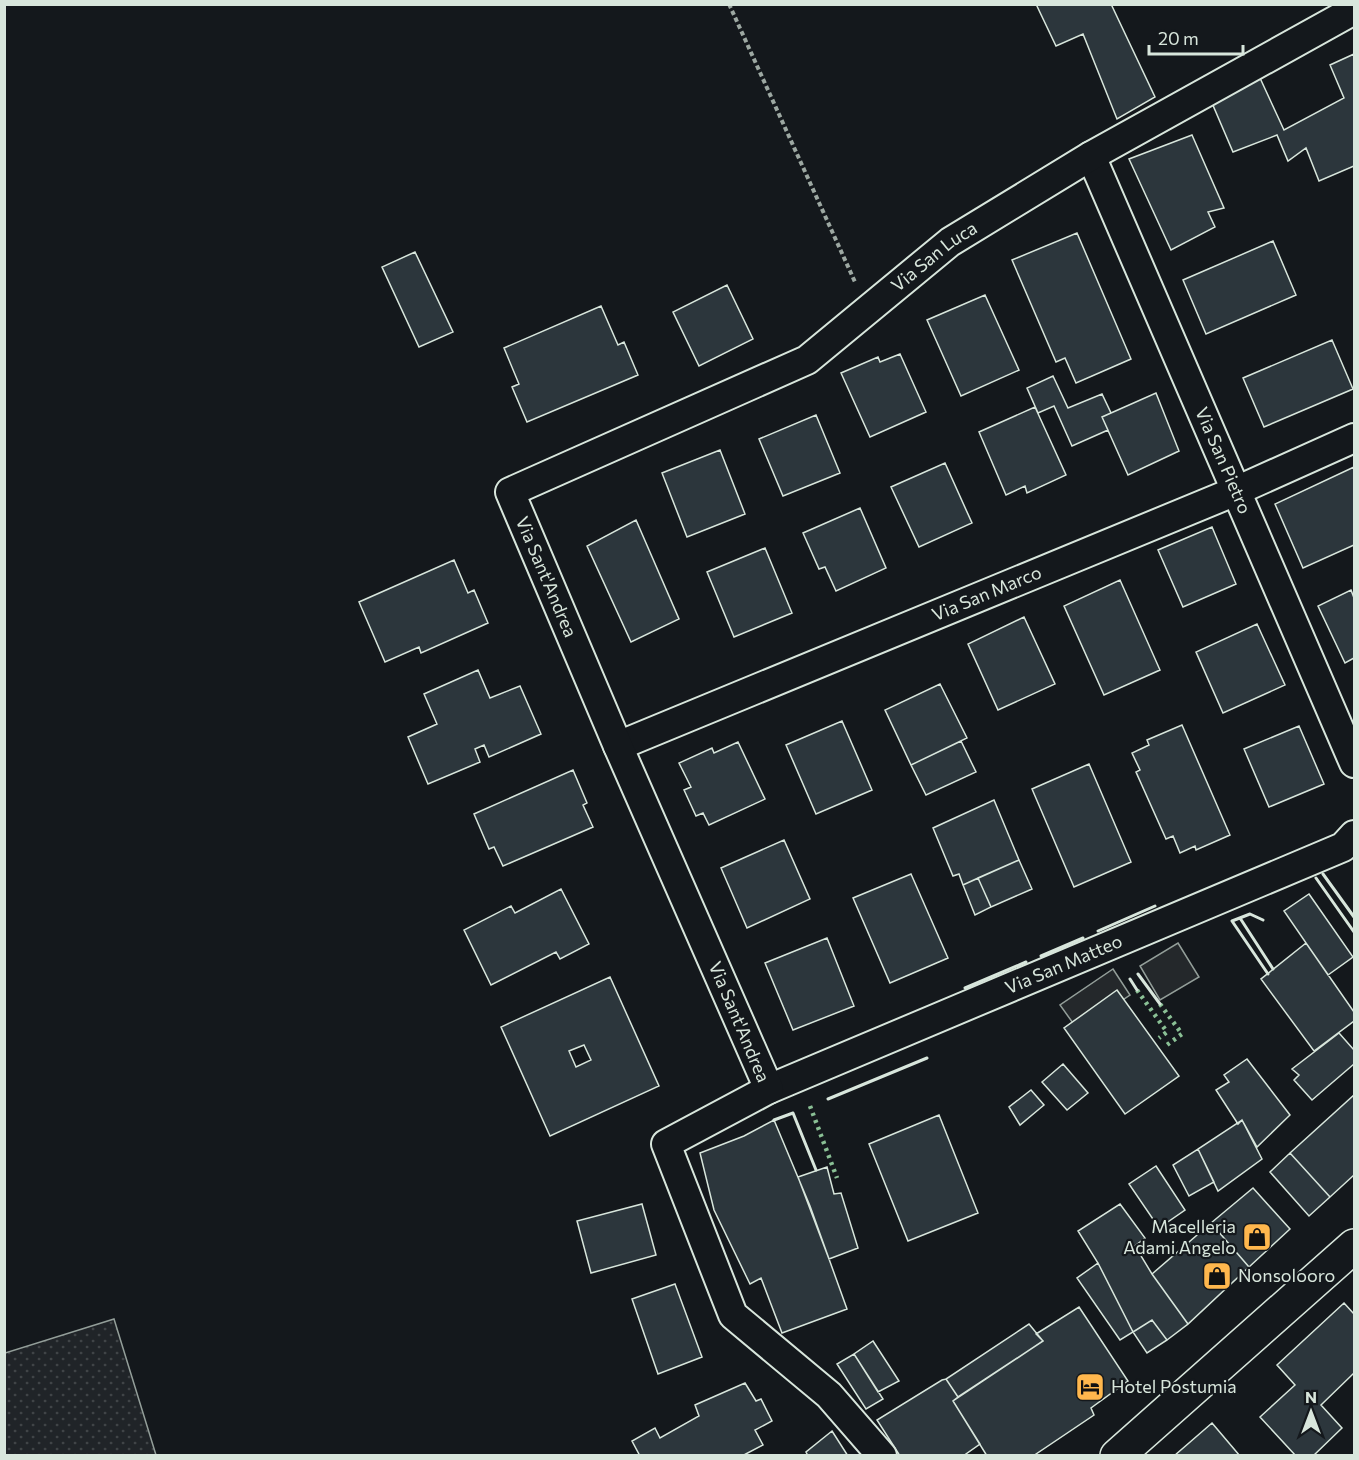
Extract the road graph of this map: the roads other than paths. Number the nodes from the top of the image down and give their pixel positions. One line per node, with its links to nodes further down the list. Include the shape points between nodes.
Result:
1 (1354, 10): 2 (street, Via San Luca)
2 (1091, 156): 4 (street, Via San Pietro); 5 (street, Via San Luca, via 950,242 807,360)
3 (1354, 438): 4 (street, Via San Marco)
4 (1236, 491): 6 (street, Via San Marco); 7 (street, Via San Pietro)
5 (510, 492): 6 (street, Via Sant'Andrea)
6 (618, 746): 9 (street, Via Sant'Andrea)
7 (1354, 763)
8 (1354, 835): 9 (street, Via San Matteo, via 1343,847)
9 (769, 1089): 11 (street, Via Sant'Andrea, via 666,1144 733,1315 829,1395)
10 (1354, 1246): 12 (main road)
11 (882, 1455)
12 (1117, 1455)

